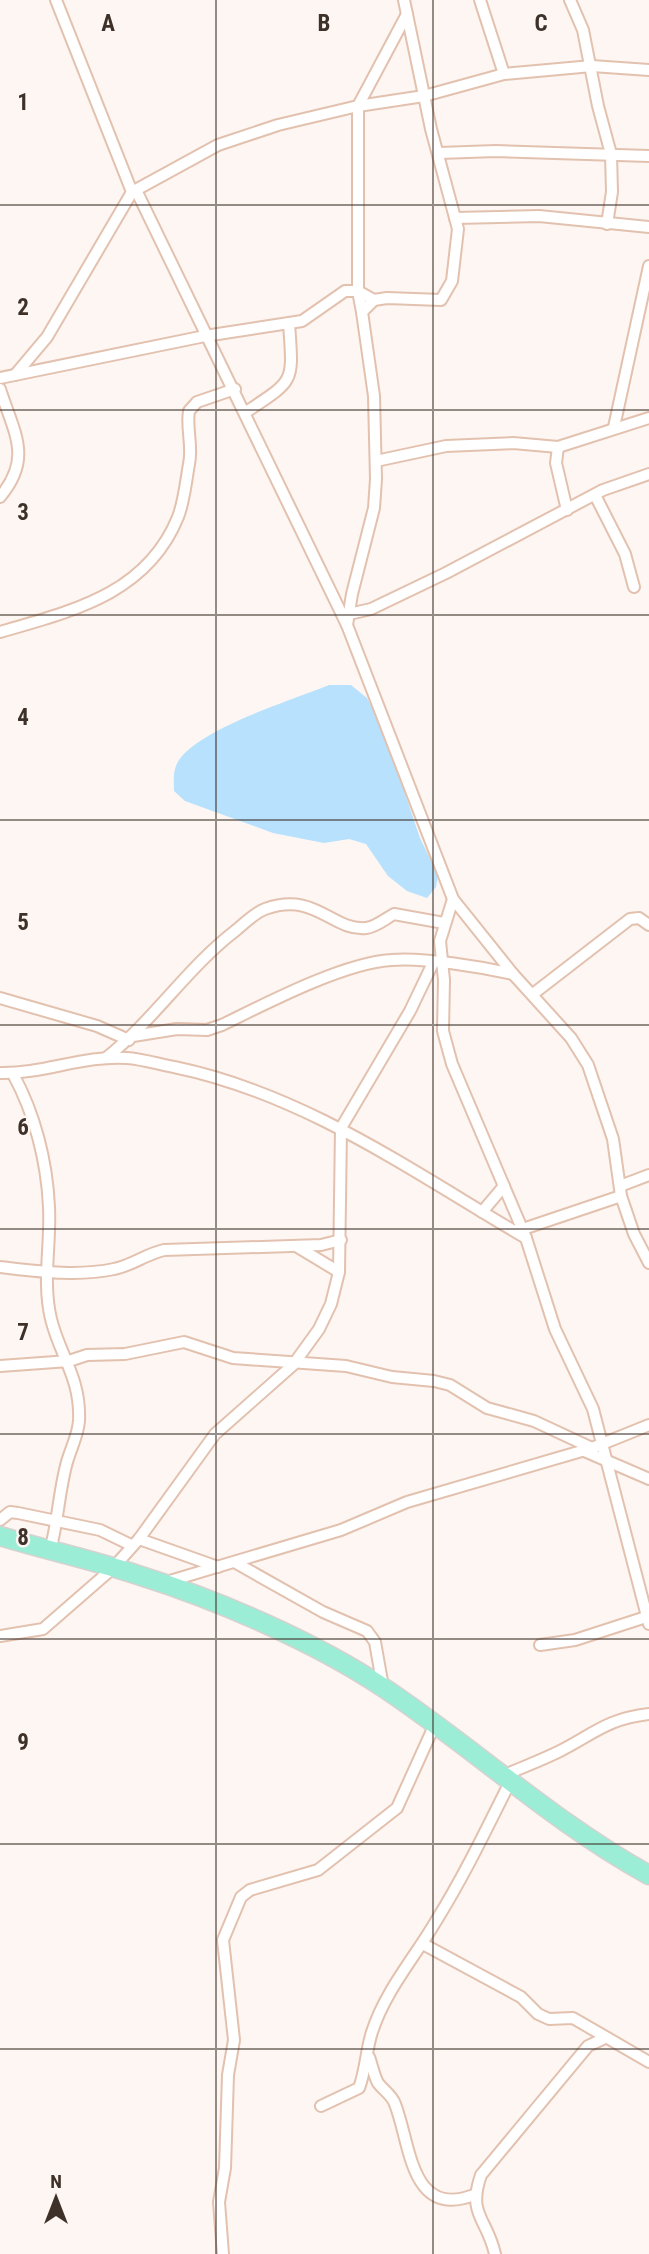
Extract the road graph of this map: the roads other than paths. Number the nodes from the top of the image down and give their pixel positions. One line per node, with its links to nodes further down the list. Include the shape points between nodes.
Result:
1 (56, 0): 14 (street)
2 (404, 0): 5 (street)
3 (480, 0): 8 (street)
4 (570, 0): 6 (street)
5 (407, 14): 9 (street); 10 (street)
6 (592, 66): 7 (street); 8 (street); 12 (street)
7 (649, 70)
8 (504, 74): 9 (street)
9 (424, 96): 10 (street); 11 (street)
10 (358, 106): 14 (street, via 250,132); 19 (street)
11 (439, 153): 12 (street); 15 (street)
12 (611, 154): 13 (street); 16 (street)
13 (649, 156)
14 (134, 191): 23 (street); 24 (street, via 47,337)
15 (455, 218): 16 (street, via 539,216); 20 (street, via 458,229 452,281 441,300)
16 (607, 224): 17 (street)
17 (649, 227)
18 (649, 266): 30 (street)
19 (358, 291): 20 (street); 21 (street); 22 (street, via 345,290 302,321)
20 (374, 300): 21 (street)
21 (362, 312): 32 (street, via 374,396)
22 (289, 323): 23 (street); 28 (street, via 289,381)
23 (205, 336): 24 (street); 27 (street)
24 (15, 375): 25 (street)
25 (0, 378)
26 (0, 389): 35 (street, via 19,465 15,479)
27 (235, 389): 28 (street); 39 (street, via 197,402 189,411 190,462 179,514 155,558 105,598)
28 (246, 412): 38 (street)
29 (649, 418): 30 (street)
30 (614, 426): 31 (street)
31 (558, 447): 32 (street, via 513,443 446,446); 36 (street, via 558,475)
32 (376, 461): 38 (street, via 374,508)
33 (649, 474): 34 (street)
34 (595, 495): 36 (street); 37 (street, via 625,554)
35 (0, 497)
36 (567, 510): 38 (street)
37 (634, 587)
38 (348, 620): 40 (street)
39 (0, 632)
40 (453, 899): 41 (street); 43 (street)
41 (444, 923): 44 (street); 50 (street, via 394,914 376,925 352,928 297,904 264,909 213,948)
42 (649, 925): 48 (street, via 646,920 631,919)
43 (492, 947): 45 (street, via 485,960); 46 (street)
44 (438, 964): 45 (street); 47 (street); 50 (street, via 393,959 377,962 207,1030 177,1029); 54 (street)
45 (470, 966): 46 (street); 47 (street)
46 (513, 974): 48 (street)
47 (444, 980): 56 (street, via 443,1031 452,1064)
48 (533, 994): 57 (street, via 588,1065 613,1139)
49 (0, 998): 50 (street)
50 (131, 1038): 51 (street)
51 (106, 1058): 53 (street); 54 (street, via 129,1058 207,1075 292,1103)
52 (0, 1073): 53 (street)
53 (13, 1074): 64 (street, via 37,1132 45,1169 49,1208)
54 (341, 1128): 58 (street); 60 (street)
55 (649, 1175): 57 (street)
56 (504, 1186): 58 (street); 59 (street)
57 (621, 1191): 59 (street); 62 (street)
58 (482, 1212): 59 (street)
59 (524, 1234): 70 (street, via 555,1329 593,1409)
60 (341, 1240): 61 (street); 65 (street)
61 (296, 1246): 64 (street, via 164,1250 115,1269); 65 (street)
62 (649, 1263)
63 (0, 1267): 64 (street)
64 (46, 1272): 66 (street, via 52,1321)
65 (339, 1272): 67 (street, via 319,1329)
66 (69, 1361): 67 (street, via 184,1342 233,1358); 68 (street); 75 (street, via 79,1424 67,1463)
67 (293, 1364): 71 (street, via 346,1366 450,1385 487,1408 534,1421); 77 (street, via 215,1434)
68 (0, 1366)
69 (649, 1425): 70 (street)
70 (604, 1444): 71 (street); 72 (street)
71 (587, 1449): 72 (street); 79 (street, via 407,1502 341,1530)
72 (608, 1459): 73 (street); 83 (street)
73 (649, 1479)
74 (0, 1520): 75 (street, via 10,1512)
75 (58, 1522): 77 (street); 78 (street)
76 (0, 1536): 78 (main road)
77 (135, 1542): 80 (street); 81 (street)
78 (50, 1551): 81 (main road)
79 (236, 1563): 80 (street); 86 (street, via 367,1631 374,1642)
80 (218, 1567): 82 (street)
81 (113, 1568): 82 (main road); 84 (street, via 43,1629)
82 (161, 1583): 86 (main road, via 239,1613)
83 (648, 1620): 85 (street, via 622,1622 575,1640)
84 (0, 1636)
85 (540, 1645)
86 (383, 1687): 88 (main road)
87 (649, 1714): 89 (street, via 598,1726)
88 (435, 1724): 89 (main road); 97 (street, via 397,1808 318,1870 250,1890 232,1914 223,1940 234,2040 219,2202)
89 (508, 1777): 90 (main road, via 604,1850); 91 (street, via 460,1882)
90 (649, 1875)
91 (423, 1944): 92 (street, via 521,1997 538,2014 549,2019 573,2018); 93 (street, via 410,1958 380,2014)
92 (606, 2038): 94 (street); 96 (street, via 588,2046 547,2092 492,2158)
93 (368, 2054): 95 (street, via 359,2088); 96 (street, via 378,2082 394,2100 419,2179 429,2193 442,2200)
94 (649, 2062)
95 (321, 2106)
96 (474, 2195): 98 (street)
97 (223, 2254)
98 (495, 2254)

